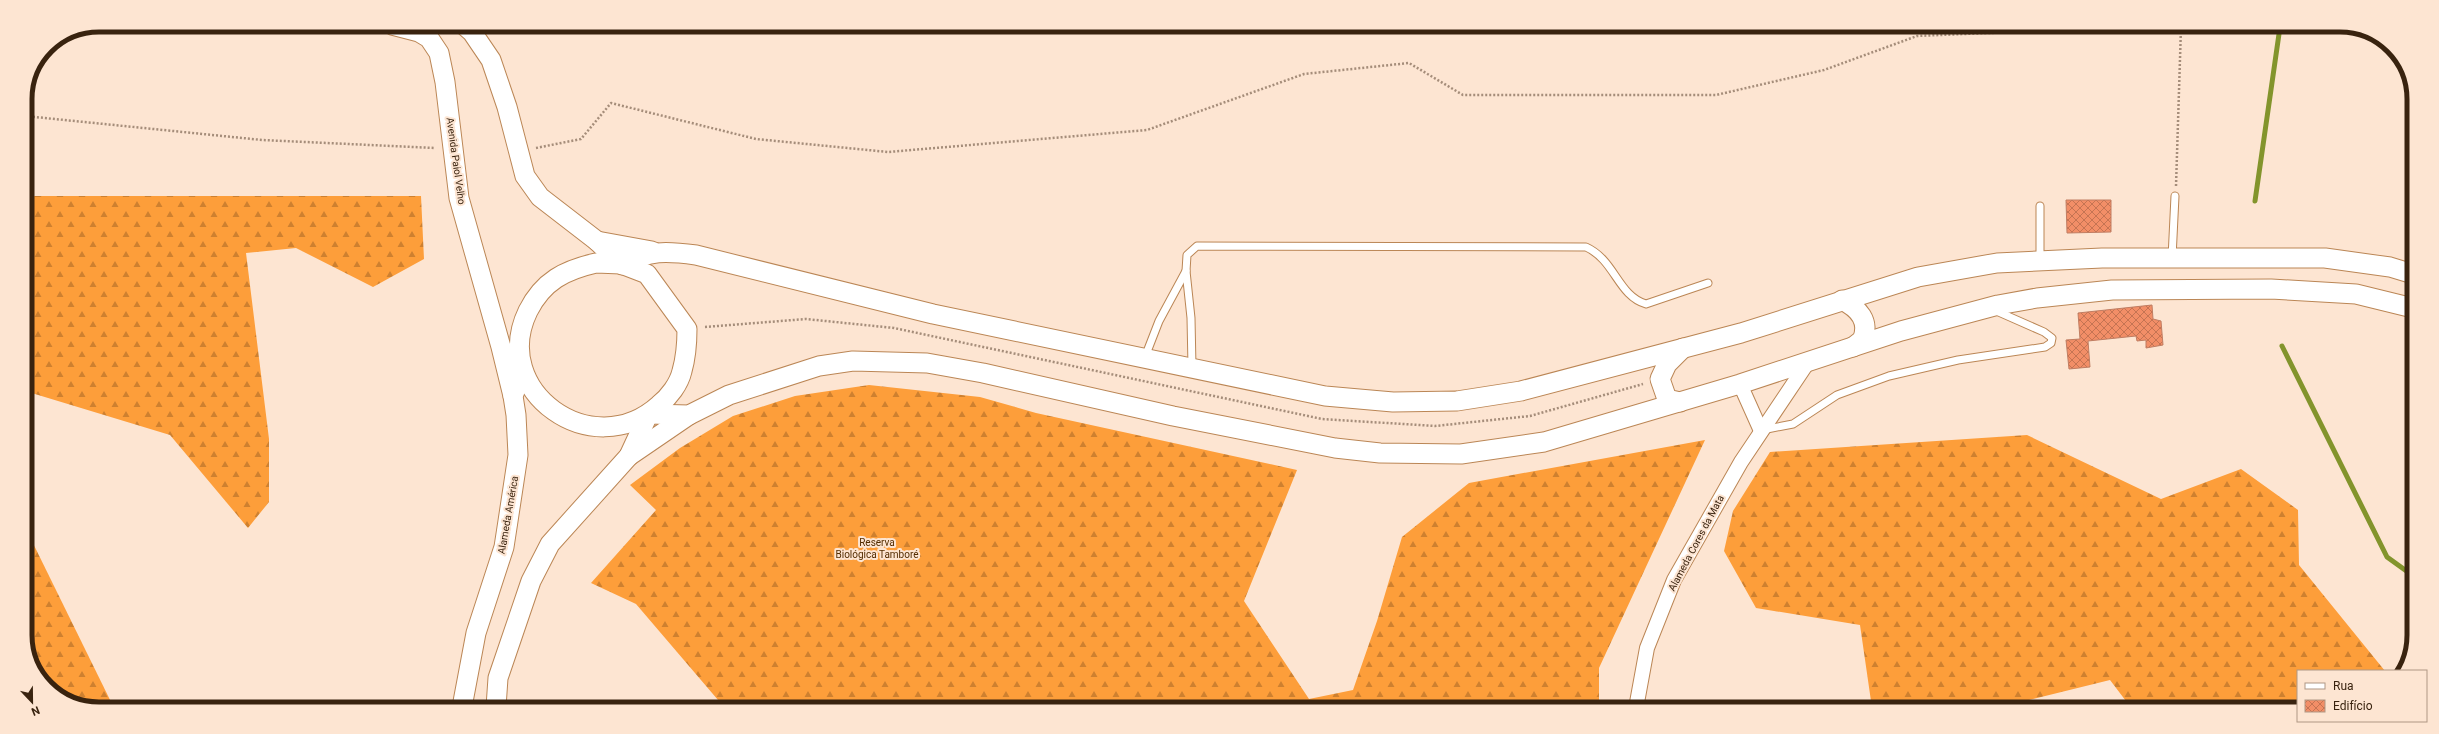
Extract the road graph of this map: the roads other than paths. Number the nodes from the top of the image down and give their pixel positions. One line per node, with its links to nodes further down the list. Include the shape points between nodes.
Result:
1 (419, 32): 16 (main road, Avenida Paiol Velho, via 429,38 439,53 461,205)
2 (472, 32): 5 (main road, via 491,60 507,107 525,176 540,197)
3 (2175, 196): 7 (lane)
4 (2040, 206): 8 (lane)
5 (597, 241): 6 (main road); 9 (main road)
6 (656, 252): 9 (main road); 19 (main road, via 696,255 933,314)
7 (2172, 258): 8 (main road, via 2102,258); 11 (main road, via 2325,258 2390,267)
8 (2040, 262): 13 (main road, via 1997,263 1954,270 1918,277)
9 (622, 264): 22 (main road, via 596,263 573,268 552,281 535,298 524,320 520,345); 26 (main road, via 647,274 687,329 682,372 669,397)
10 (1186, 271): 12 (lane, via 1187,255 1197,246 1586,247 1598,253 1636,302 1646,304); 19 (lane); 21 (lane, via 1191,318)
11 (2407, 272)
12 (1708, 283)
13 (1842, 300): 17 (main road, via 1860,311 1864,323 1865,334); 18 (main road, via 1741,333)
14 (2407, 307): 15 (main road, via 2356,294 2319,290 2227,288 2082,292)
15 (1988, 308): 17 (main road, via 1900,331); 28 (lane, via 2044,332 2052,338 2051,343 2045,347 1958,360 1889,376 1837,395 1793,424)
16 (501, 347): 22 (main road); 24 (main road, Avenida Paiol Velho)
17 (1853, 347): 20 (main road)
18 (1683, 348): 21 (main road, via 1521,391 1427,402 1325,396); 25 (main road, via 1667,364 1660,379 1667,399)
19 (1145, 357): 21 (main road)
20 (1808, 362): 23 (main road); 28 (street, Alameda Cores da Mata)
21 (1192, 367)
22 (523, 368): 24 (main road, Alameda América); 26 (main road, via 537,397 560,417 589,427 620,427)
23 (1740, 384): 25 (main road); 28 (street)
24 (513, 396): 30 (main road, Alameda América, via 518,455 504,547 476,633)
25 (1680, 402): 27 (main road, via 1537,444 1461,454 1380,453 1335,448 1254,433 934,364 853,361 820,366 780,377 728,395)
26 (648, 415): 27 (main road); 29 (main road)
27 (689, 415): 29 (main road)
28 (1760, 431): 32 (street, Alameda Cores da Mata, via 1674,580 1647,648)
29 (629, 456): 31 (main road, via 550,544 531,581 498,678)
30 (463, 702)
31 (496, 702)
32 (1637, 702)

